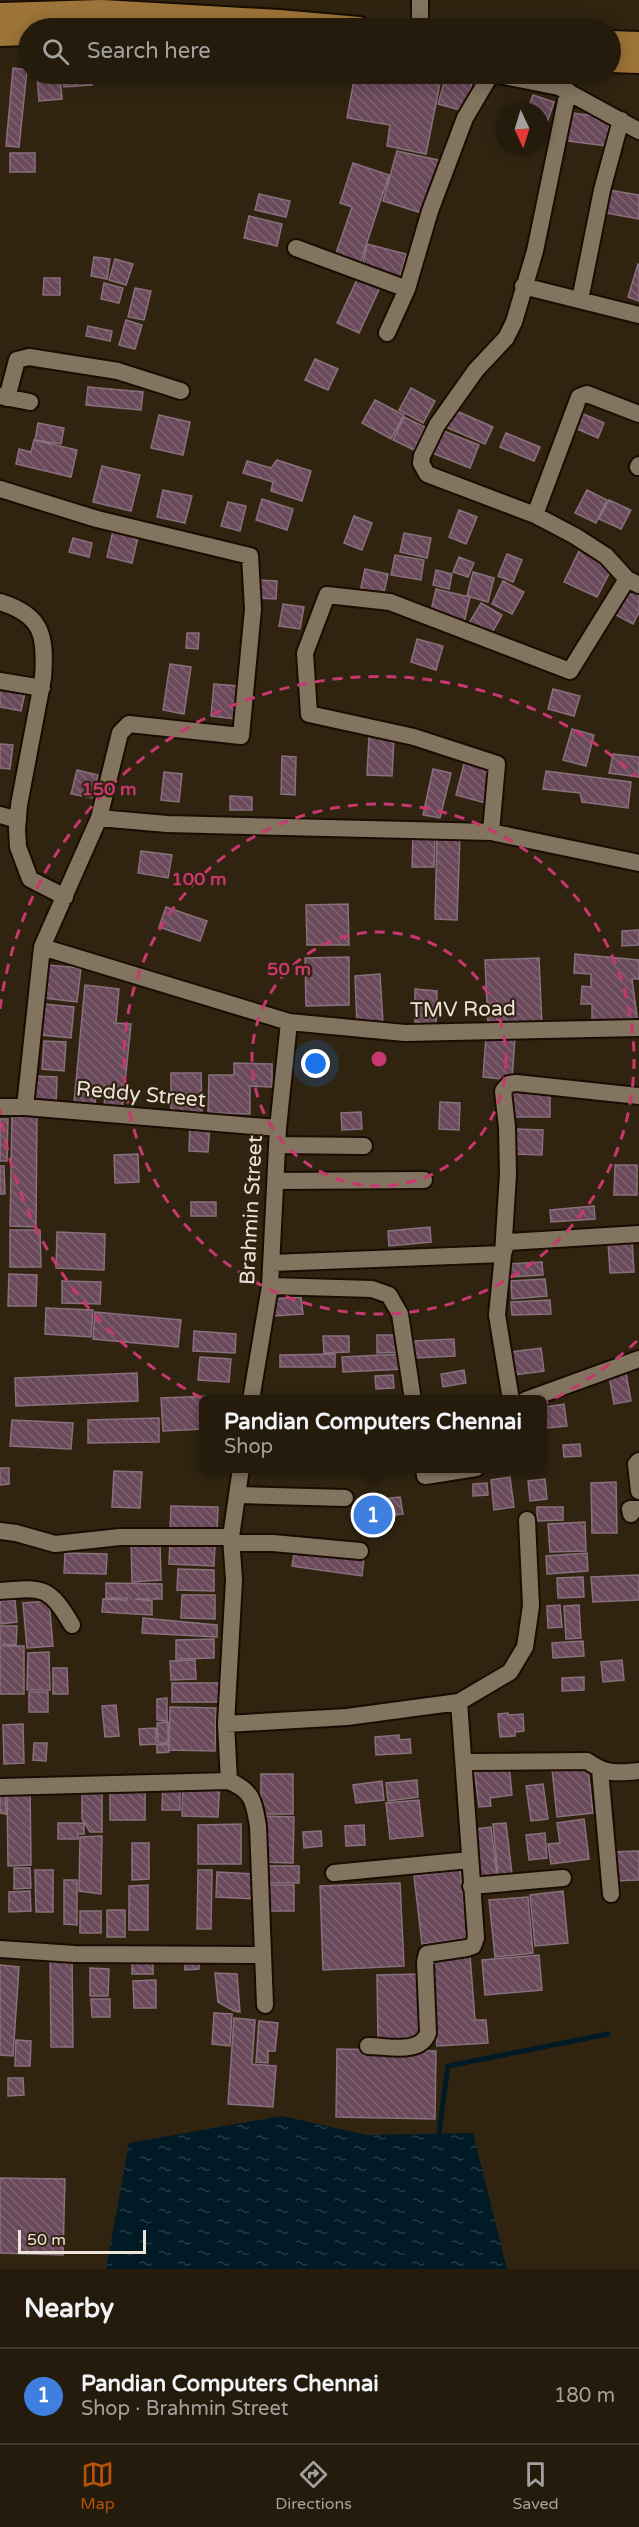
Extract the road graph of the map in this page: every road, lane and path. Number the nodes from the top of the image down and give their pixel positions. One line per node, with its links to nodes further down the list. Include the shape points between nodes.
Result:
1 (420, 0): 5 (street)
2 (103, 5): 3 (main road); 4 (main road)
3 (0, 14)
4 (246, 18)
5 (420, 18)
6 (18, 34): 7 (main road)
7 (0, 35)
8 (621, 42): 9 (main road)
9 (639, 43)
10 (621, 61): 11 (main road)
11 (639, 62)
12 (486, 84): 19 (street, via 465,118 430,211)
13 (544, 84): 14 (street)
14 (567, 91): 15 (street); 18 (street, via 535,251)
15 (621, 120): 16 (street); 20 (street)
16 (639, 131)
17 (296, 248): 19 (street)
18 (523, 286): 20 (street); 28 (street, via 506,338 476,370 436,425 422,463 427,474)
19 (407, 289): 22 (street)
20 (580, 300): 21 (street)
21 (639, 315)
22 (387, 333)
23 (182, 390): 24 (street, via 118,371 29,357 17,360)
24 (4, 397): 25 (street)
25 (30, 402)
26 (639, 414): 28 (street, via 587,394 579,398)
27 (0, 489): 34 (street, via 96,519 250,556 253,609 241,736 129,724 120,733)
28 (535, 515): 29 (street, via 606,556)
29 (633, 582): 36 (street, via 570,671 390,602 327,595 305,653 309,714 414,737 497,764)
30 (0, 602): 32 (street, via 20,608 36,621 45,657)
31 (0, 681): 32 (street)
32 (42, 688): 35 (street)
33 (0, 814): 35 (street)
34 (99, 818): 36 (street, via 167,824); 38 (street)
35 (18, 820): 38 (street, via 18,847 30,879)
36 (490, 832): 37 (street)
37 (639, 863)
38 (65, 897): 39 (street)
39 (42, 947): 40 (street, TMV Road); 44 (street)
40 (289, 1022): 41 (street, TMV Road, via 405,1034); 45 (street, Brahmin Street)
41 (639, 1028)
42 (639, 1096): 50 (street, via 516,1083 505,1088 507,1174)
43 (0, 1107): 44 (street, Reddy Street)
44 (25, 1107): 45 (street, Reddy Street)
45 (278, 1136): 46 (street, Reddy Street); 48 (street, Brahmin Street)
46 (364, 1146)
47 (424, 1180): 48 (street)
48 (276, 1181): 51 (street, Brahmin Street)
49 (639, 1234): 50 (street, via 507,1242)
50 (503, 1254): 51 (street); 56 (street, via 496,1315)
51 (272, 1263): 52 (street, Brahmin Street)
52 (270, 1286): 54 (street, Brahmin Street); 55 (street, via 372,1289 388,1295 400,1314)
53 (639, 1359): 57 (street)
54 (252, 1395)
55 (412, 1395)
56 (510, 1395)
57 (540, 1395)
58 (639, 1461): 64 (street)
59 (240, 1473): 62 (street)
60 (425, 1473): 61 (street)
61 (444, 1473)
62 (237, 1496): 63 (street); 67 (street)
63 (345, 1498)
64 (634, 1505)
65 (527, 1520): 71 (street, via 531,1606 525,1647 510,1672)
66 (0, 1531): 67 (street, via 55,1544 120,1537)
67 (231, 1540): 68 (street); 72 (street, via 234,1580)
68 (360, 1551)
69 (0, 1591): 70 (street, via 36,1588 58,1602)
70 (72, 1625)
71 (459, 1702): 72 (street, via 347,1717); 73 (street)
72 (226, 1724): 76 (street)
73 (464, 1762): 74 (street, via 587,1761); 78 (street)
74 (600, 1770): 75 (street); 82 (street)
75 (639, 1771)
76 (229, 1781): 77 (street); 84 (street, via 243,1786 255,1803 262,1891)
77 (0, 1787)
78 (470, 1860): 79 (street); 81 (street)
79 (334, 1873)
80 (563, 1878): 81 (street)
81 (471, 1886): 86 (street, via 476,1938 473,1946 427,1954 425,2042 417,2047)
82 (611, 1894)
83 (0, 1949): 84 (street, via 74,1954)
84 (261, 1955): 85 (street)
85 (265, 2005)
86 (368, 2046)

